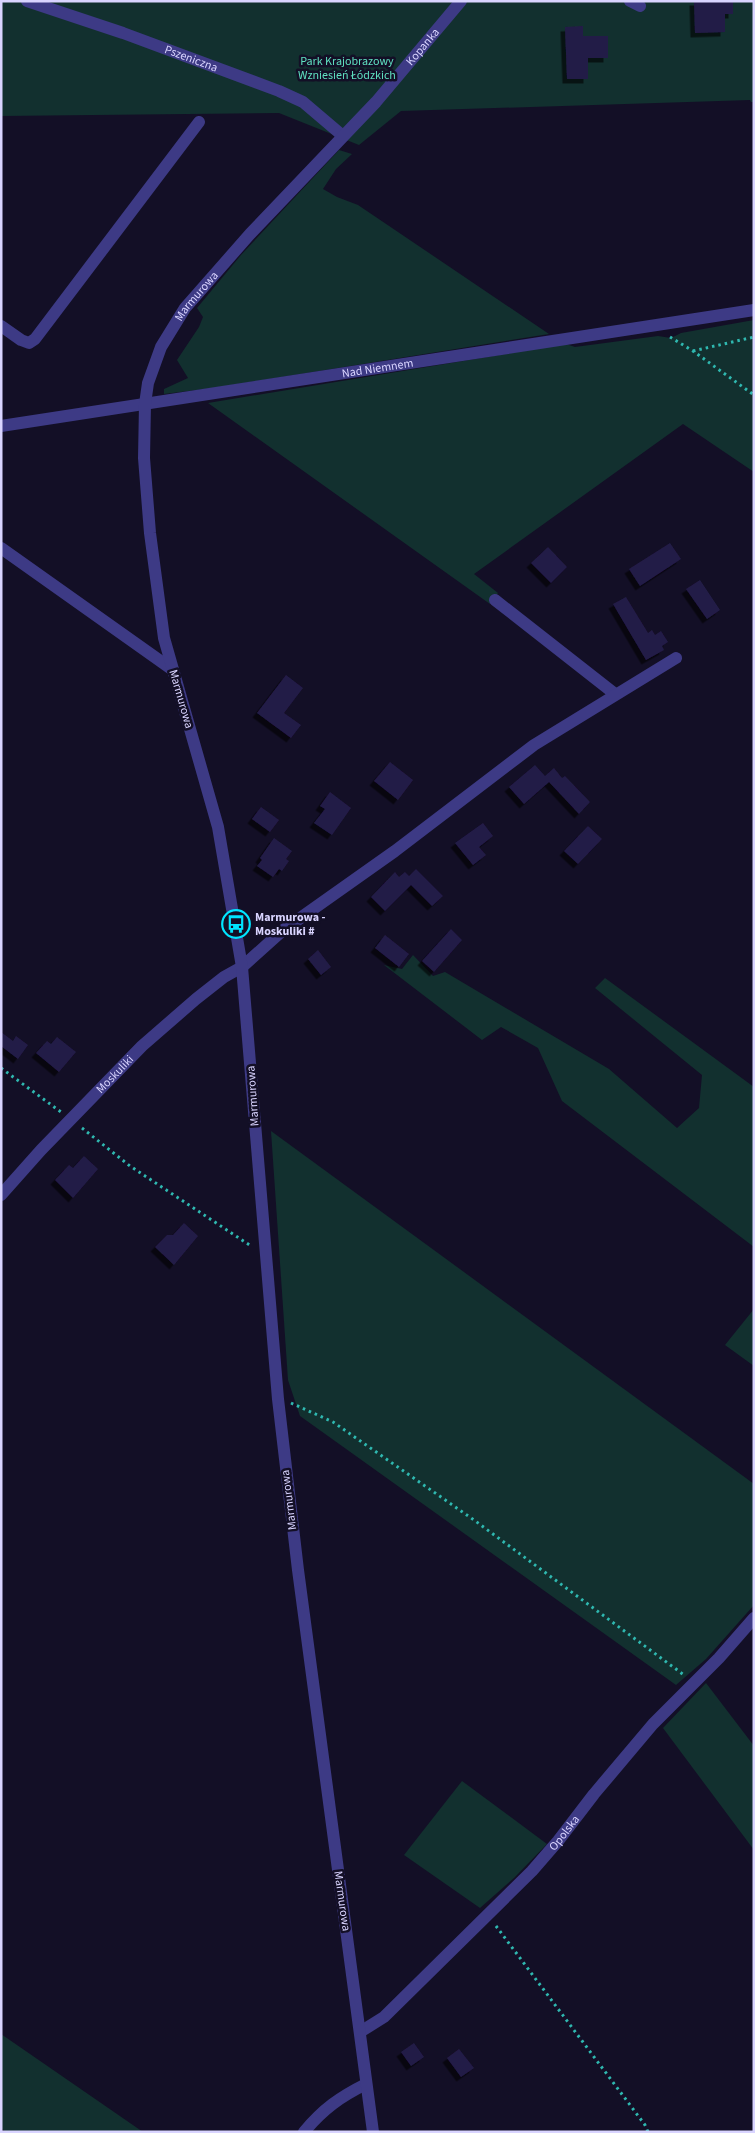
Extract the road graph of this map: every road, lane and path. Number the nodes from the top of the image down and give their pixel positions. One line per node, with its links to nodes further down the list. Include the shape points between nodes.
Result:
1 (27, 1): 4 (street, Pszeniczna, via 124,32 279,91 303,102)
2 (462, 1): 4 (street, Kopanka)
3 (199, 122): 6 (street, via 35,339 29,343 21,340)
4 (344, 136): 11 (street, Marmurowa, via 250,234 185,308 161,347 148,382)
5 (754, 310): 11 (street, Nad Niemnem)
6 (1, 326)
7 (662, 336): 9 (path)
8 (754, 337): 9 (path)
9 (693, 351): 10 (path)
10 (754, 395)
11 (145, 404): 12 (street, Nad Niemnem); 16 (street, Marmurowa, via 144,458 150,533 164,638)
12 (1, 426)
13 (1, 548): 16 (street)
14 (495, 600): 17 (street)
15 (676, 658): 17 (street, Moskuliki)
16 (173, 670): 18 (street, Marmurowa, via 218,827)
17 (615, 694): 18 (street, Moskuliki, via 526,751 395,851 282,931)
18 (242, 967): 20 (street, Moskuliki, via 196,999 142,1046); 22 (street, Marmurowa)
19 (1, 1068): 20 (path)
20 (72, 1120): 21 (street, Moskuliki); 22 (path, via 130,1166)
21 (1, 1195)
22 (265, 1255): 23 (street, Marmurowa)
23 (278, 1399): 25 (path, via 333,1422 474,1520); 27 (street, Marmurowa, via 300,1590)
24 (754, 1618): 25 (street, Opolska)
25 (694, 1683): 26 (street, Opolska, via 653,1724 532,1871)
26 (488, 1915): 27 (street, Opolska, via 384,2017); 31 (path)
27 (360, 2032): 28 (street, Marmurowa)
28 (366, 2084): 29 (street, via 340,2097); 30 (street, Marmurowa)
29 (304, 2132)
30 (373, 2132)
31 (648, 2132)

